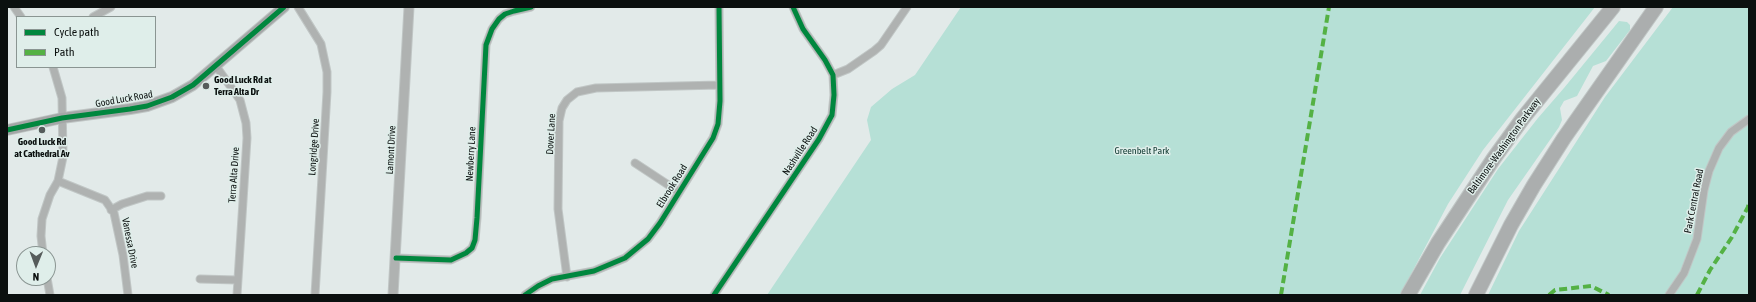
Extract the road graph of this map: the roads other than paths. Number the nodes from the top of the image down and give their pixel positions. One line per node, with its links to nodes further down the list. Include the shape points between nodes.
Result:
1 (14, 7): 12 (street)
2 (111, 7): 13 (street)
3 (284, 7): 14 (main road, Good Luck Road)
4 (298, 7): 33 (street, Longridge Drive, via 321,44 327,72 328,92)
5 (410, 7): 27 (street, Lamont Drive)
6 (531, 7): 27 (street, Newberry Lane, via 505,14 492,29 486,45 477,218 472,248 451,260)
7 (719, 7): 17 (street, Elbrook Road)
8 (793, 7): 16 (street, Nashville Road, via 803,29)
9 (907, 7): 16 (street, via 881,45 848,69)
10 (1613, 7): 37 (highway, Baltimore-Washington Parkway, via 1494,158 1438,243)
11 (1656, 7): 38 (highway, via 1534,185)
12 (20, 16)
13 (95, 16)
14 (216, 66): 18 (main road, Good Luck Road, via 193,85 160,102 130,109); 30 (street, Terra Alta Drive, via 240,100 246,124)
15 (53, 68): 18 (street, via 62,94)
16 (833, 75): 36 (street, Nashville Road, via 832,115 827,125)
17 (719, 85): 23 (street, Elbrook Road, via 720,111 713,138); 28 (street, Dover Lane, via 596,88 577,92 567,100 559,121 558,209)
18 (62, 118): 20 (main road, Good Luck Road); 22 (street, via 64,157)
19 (1749, 119): 39 (street, Park Central Road, via 1731,132 1719,148 1708,177 1697,238 1684,273)
20 (7, 130)
21 (635, 163): 23 (street)
22 (58, 181): 25 (street, Vanessa Drive, via 98,196 105,200); 26 (street, via 42,218)
23 (678, 192): 28 (street, Elbrook Road, via 648,239 625,258 594,271)
24 (161, 196): 25 (street, via 147,196)
25 (111, 210): 31 (street, Vanessa Drive, via 118,230)
26 (42, 246)
27 (396, 258): 34 (street, Lamont Drive)
28 (567, 277): 35 (street, Elbrook Road, via 552,279)
29 (200, 279): 30 (street)
30 (238, 280): 32 (street, Terra Alta Drive)
31 (128, 295)
32 (237, 295)
33 (315, 295)
34 (393, 295)
35 (525, 295)
36 (714, 295)
37 (1408, 295)
38 (1476, 295)
39 (1669, 295)

